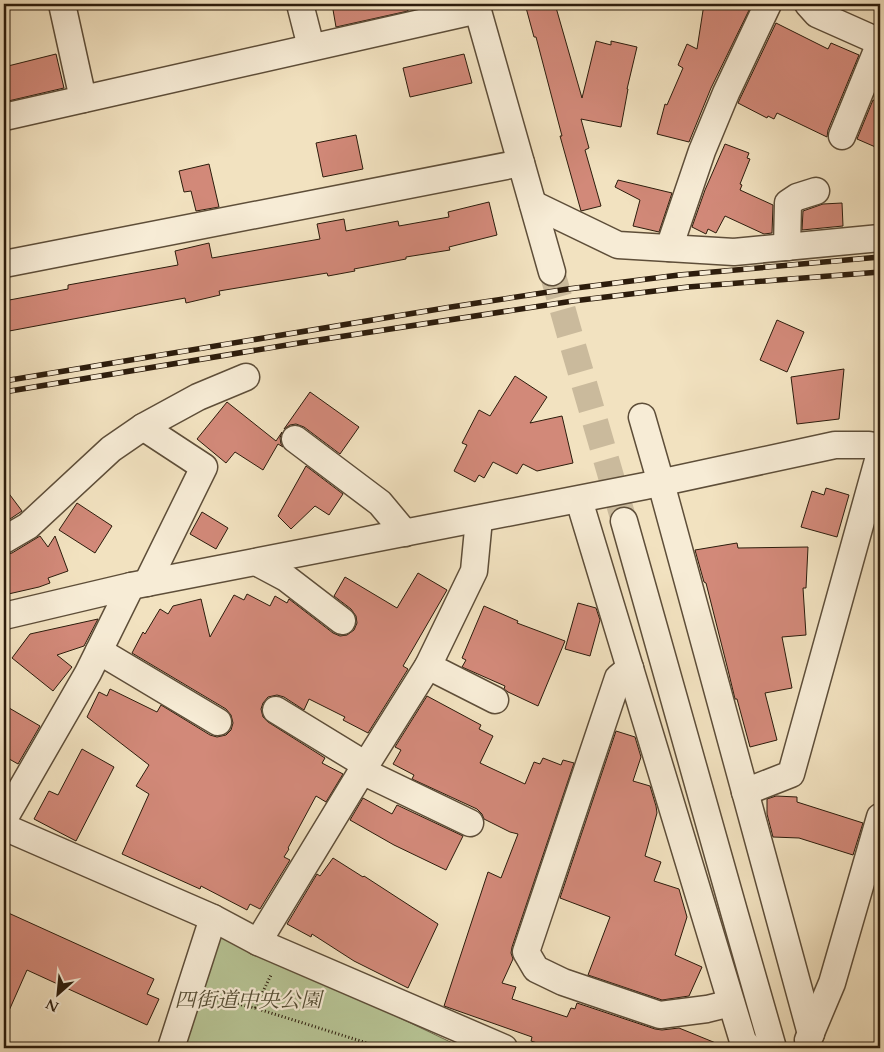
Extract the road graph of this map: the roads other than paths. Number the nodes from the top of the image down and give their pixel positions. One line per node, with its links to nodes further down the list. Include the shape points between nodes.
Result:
1 (62, 4): 8 (street)
2 (300, 4): 7 (street)
3 (768, 4): 16 (street, via 702,151)
4 (808, 4): 6 (street, via 818,14)
5 (477, 7): 7 (street); 11 (street)
6 (880, 42): 10 (street)
7 (312, 48): 8 (street)
8 (83, 99): 9 (street)
9 (4, 117)
10 (842, 136)
11 (521, 163): 13 (street); 17 (street)
12 (816, 190): 15 (street, via 788,203)
13 (533, 204): 16 (street, via 618,245); 18 (street)
14 (880, 238): 15 (street)
15 (786, 247): 16 (street, via 734,252)
16 (669, 248)
17 (4, 264)
18 (552, 272)
19 (246, 377): 21 (street, via 198,397)
20 (642, 417): 25 (street)
21 (143, 427): 30 (street, via 112,449 28,526); 32 (street, via 204,467)
22 (295, 439): 29 (street, via 380,503)
23 (880, 447): 25 (street, via 835,445)
24 (880, 454): 42 (street, via 791,774)
25 (661, 483): 26 (street); 42 (street)
26 (579, 500): 27 (street); 37 (street)
27 (479, 519): 29 (street); 36 (street, via 474,571)
28 (624, 521): 54 (street)
29 (405, 533): 31 (street)
30 (4, 540)
31 (256, 562): 32 (street); 34 (street, via 286,578)
32 (139, 585): 33 (street); 35 (street)
33 (4, 616)
34 (342, 621)
35 (99, 651): 40 (street); 44 (street)
36 (428, 666): 38 (street); 41 (street)
37 (630, 668): 49 (street); 49 (street, via 618,678 526,952 536,970 660,1015)
38 (495, 700)
39 (276, 710): 41 (street)
40 (218, 722)
41 (364, 768): 45 (street); 48 (street)
42 (745, 792): 50 (street)
43 (880, 817): 50 (street, via 832,983)
44 (4, 819)
45 (470, 823)
46 (4, 827): 47 (street)
47 (213, 918): 48 (street); 51 (street)
48 (258, 942): 52 (street)
49 (732, 1003): 53 (street, via 743,1040)
50 (808, 1041)
51 (171, 1048)
52 (504, 1048)
53 (749, 1048)
54 (773, 1048)

